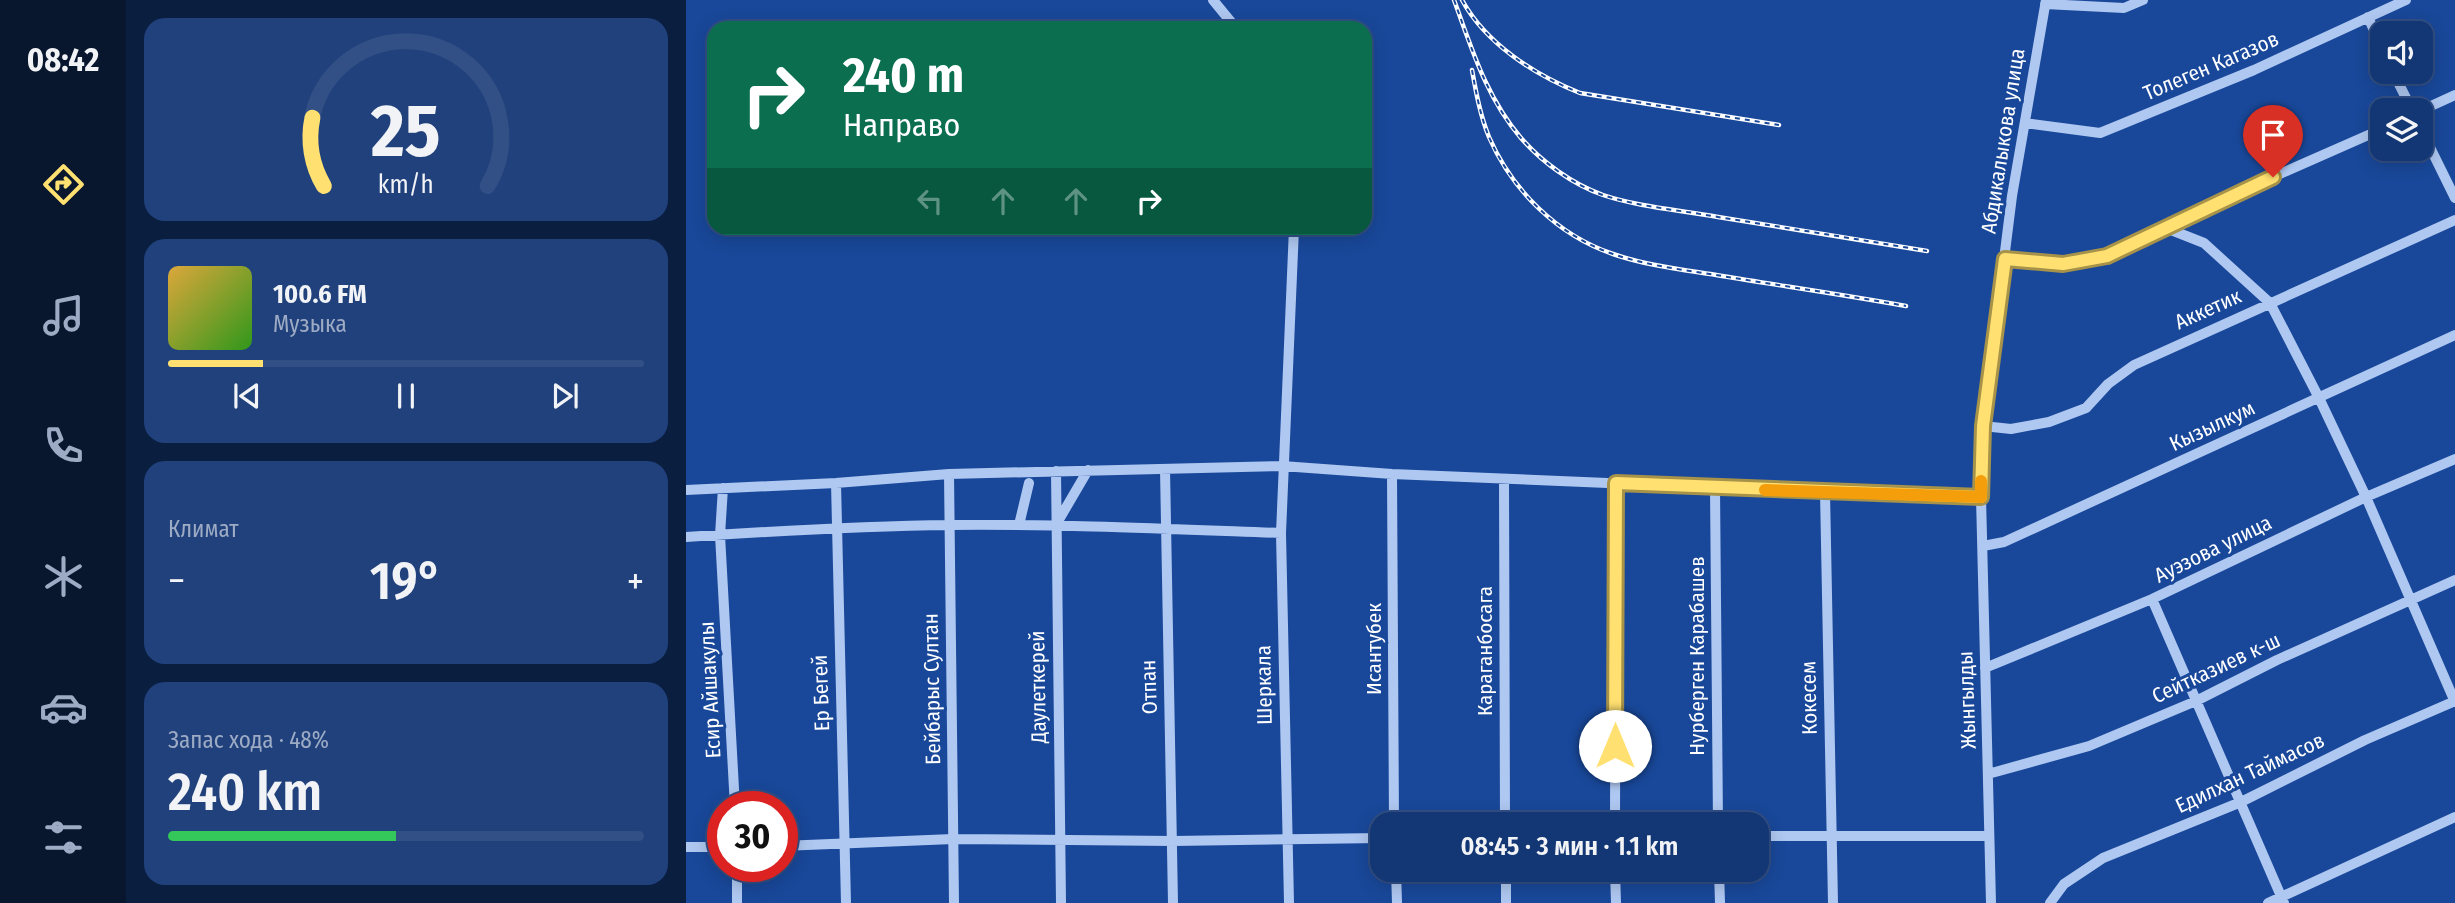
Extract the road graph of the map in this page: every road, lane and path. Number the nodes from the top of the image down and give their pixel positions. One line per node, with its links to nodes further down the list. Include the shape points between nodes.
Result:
1 (1213, 0): 6 (street)
2 (2143, 0): 4 (street, via 2124,8)
3 (2406, 0): 5 (street, Толеген Кагазов)
4 (2045, 2): 10 (street, Абдикалыкова улица)
5 (2368, 17): 7 (street); 10 (street, Толеген Кагазов, via 2101,133)
6 (1230, 21)
7 (2370, 21)
8 (2455, 95): 9 (street)
9 (2433, 105)
10 (2025, 123): 17 (street, Абдикалыкова улица)
11 (2370, 134): 15 (street)
12 (2433, 153): 13 (street)
13 (2455, 198)
14 (2455, 220): 18 (street, Аккетик)
15 (2165, 228): 17 (street, via 2107,256 2063,264); 18 (street, via 2204,243)
16 (1294, 235): 23 (street, Шеркала)
17 (2005, 259): 21 (street, Абдикалыкова улица)
18 (2270, 303): 20 (street); 21 (street, Аккетик, via 2134,365 2086,408 2036,425 2011,429)
19 (2455, 335): 20 (street, Кызылкум)
20 (2319, 398): 38 (street); 47 (street, Кызылкум, via 2004,542)
21 (1983, 426): 37 (street, Абдикалыкова улица)
22 (2455, 459): 38 (street, Ауэзова улица)
23 (1282, 466): 24 (street); 28 (street); 44 (street, Шеркала)
24 (1165, 469): 25 (street); 43 (street, Отпан)
25 (1088, 470): 26 (street); 41 (street)
26 (1056, 471): 27 (street); 41 (street, Даулеткерей)
27 (949, 474): 30 (street); 39 (street, Бейбарыс Султан)
28 (1392, 474): 29 (street); 57 (street, Исантубек)
29 (1504, 479): 32 (street); 58 (street, Караганбосага)
30 (836, 483): 33 (street); 42 (street, Ер Бегей)
31 (1029, 483): 40 (street)
32 (1616, 483): 34 (street); 59 (street)
33 (723, 488): 35 (street); 45 (street, Есир Айшакулы)
34 (1715, 488): 36 (street); 60 (street, Нурберген Карабашев)
35 (686, 490)
36 (1825, 492): 37 (street); 62 (street, Кокесем)
37 (1981, 497): 47 (street, Жынгылды)
38 (2366, 497): 49 (street, Ауэзова улица); 50 (street)
39 (948, 525): 40 (street); 42 (street); 66 (street, Бейбарыс Султан)
40 (1019, 525): 41 (street)
41 (1056, 526): 43 (street); 67 (street, Даулеткерей)
42 (836, 528): 45 (street); 70 (street, Ер Бегей)
43 (1164, 529): 44 (street); 69 (street, Отпан)
44 (1281, 533): 68 (street, Шеркала)
45 (720, 535): 46 (street); 55 (street, Есир Айшакулы)
46 (686, 537)
47 (1983, 547): 51 (street, Жынгылды)
48 (2455, 580): 50 (street, Сейтказиев к-ш)
49 (2152, 599): 51 (street, Ауэзова улица); 52 (street)
50 (2410, 600): 52 (street, Сейтказиев к-ш); 53 (street)
51 (1985, 668): 54 (street, Жынгылды)
52 (2196, 701): 54 (street, Сейтказиев к-ш, via 2089,746); 56 (street)
53 (2455, 701): 56 (street, Едилхан Таймасов, via 2364,740)
54 (1988, 774): 64 (street, Жынгылды)
55 (734, 791)
56 (2241, 802): 79 (street); 92 (street, Едилхан Таймасов, via 2103,859 2064,884)
57 (1394, 812)
58 (1505, 812)
59 (1615, 812)
60 (1718, 812)
61 (2455, 817): 79 (street)
62 (1830, 835): 63 (street); 64 (street); 90 (street, Кокесем)
63 (1769, 836)
64 (1989, 836): 91 (street, Жынгылды)
65 (1370, 838): 68 (street)
66 (953, 839): 67 (street); 70 (street); 82 (street, Бейбарыс Султан)
67 (1059, 839): 69 (street); 83 (street, Даулеткерей)
68 (1287, 839): 69 (street); 85 (street, Шеркала)
69 (1173, 841): 84 (street, Отпан)
70 (845, 845): 71 (street); 81 (street, Ер Бегей)
71 (798, 846)
72 (686, 847): 73 (street)
73 (707, 847)
74 (737, 882): 80 (street)
75 (1396, 882): 86 (street)
76 (1506, 882): 87 (street)
77 (1615, 882): 88 (street)
78 (1719, 882): 89 (street)
79 (2282, 900): 93 (street)
80 (737, 903)
81 (846, 903)
82 (954, 903)
83 (1061, 903)
84 (1173, 903)
85 (1289, 903)
86 (1397, 903)
87 (1506, 903)
88 (1616, 903)
89 (1720, 903)
90 (1833, 903)
91 (1991, 903)
92 (2050, 903)
93 (2269, 903)

